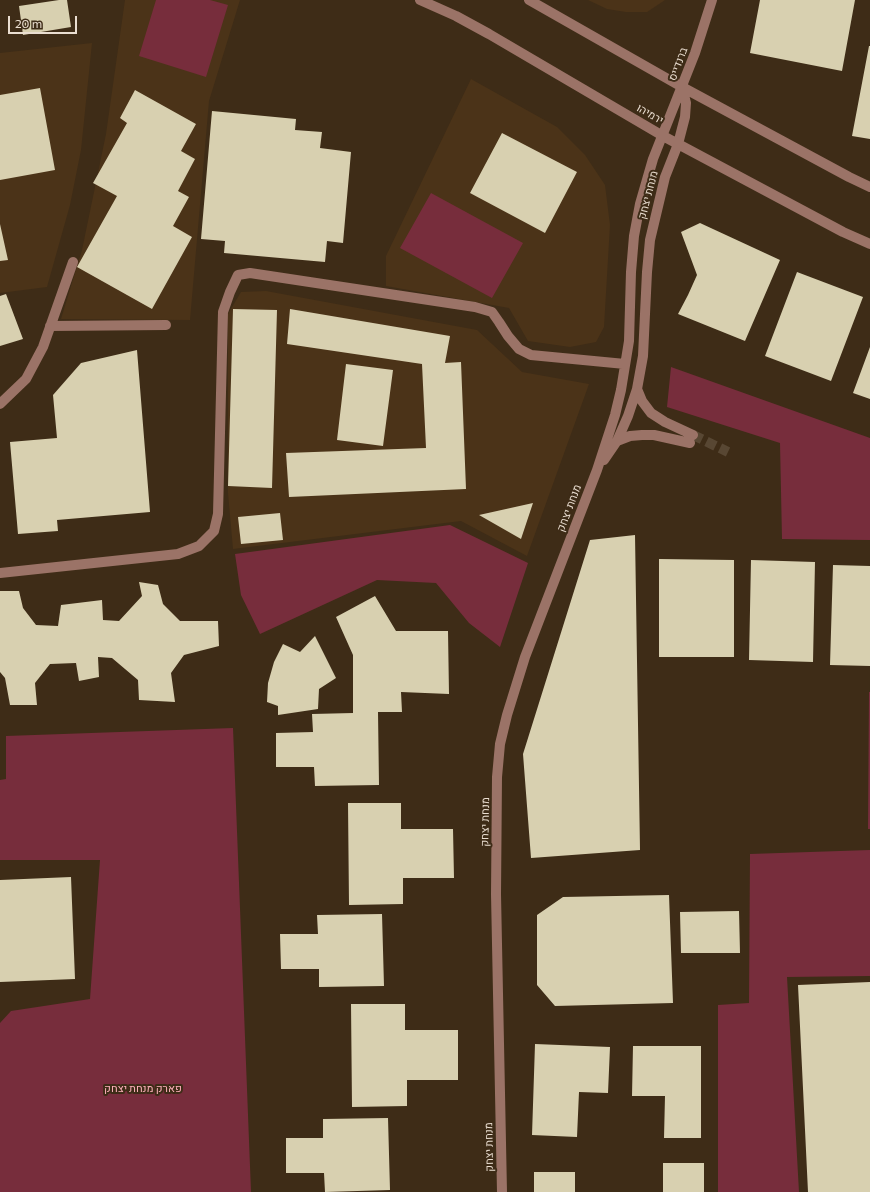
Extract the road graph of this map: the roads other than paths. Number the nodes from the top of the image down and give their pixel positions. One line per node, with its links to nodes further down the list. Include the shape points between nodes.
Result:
1 (420, 0): 5 (street, ירמיהו, via 490,34)
2 (528, 0): 4 (street)
3 (712, 0): 4 (street, ברנדייס)
4 (682, 87): 5 (street, ברנדייס); 6 (street, מנחת יצחק, via 686,117); 7 (street)
5 (663, 136): 6 (street, ירמיהו); 12 (street, מנחת יצחק, via 646,180 634,236)
6 (678, 144): 8 (street, ירמיהו); 13 (street, מנחת יצחק, via 665,177 650,240 642,356)
7 (870, 187)
8 (870, 244)
9 (73, 262): 11 (street)
10 (166, 325): 11 (street)
11 (50, 326): 14 (street, via 43,347 26,379)
12 (626, 364): 16 (street, מנחת יצחק, via 615,415); 17 (street, via 531,355 519,349 492,312 475,307 250,273 238,275 223,312 218,514 214,531 199,546 178,554)
13 (637, 389): 15 (street, מנחת יצחק); 15 (street, via 651,413 691,439 642,435)
14 (0, 404)
15 (617, 441): 16 (street, מנחת יצחק)
16 (597, 470): 18 (street, מנחת יצחק, via 525,657 500,744 497,777 496,894)
17 (0, 573)
18 (502, 1192)

